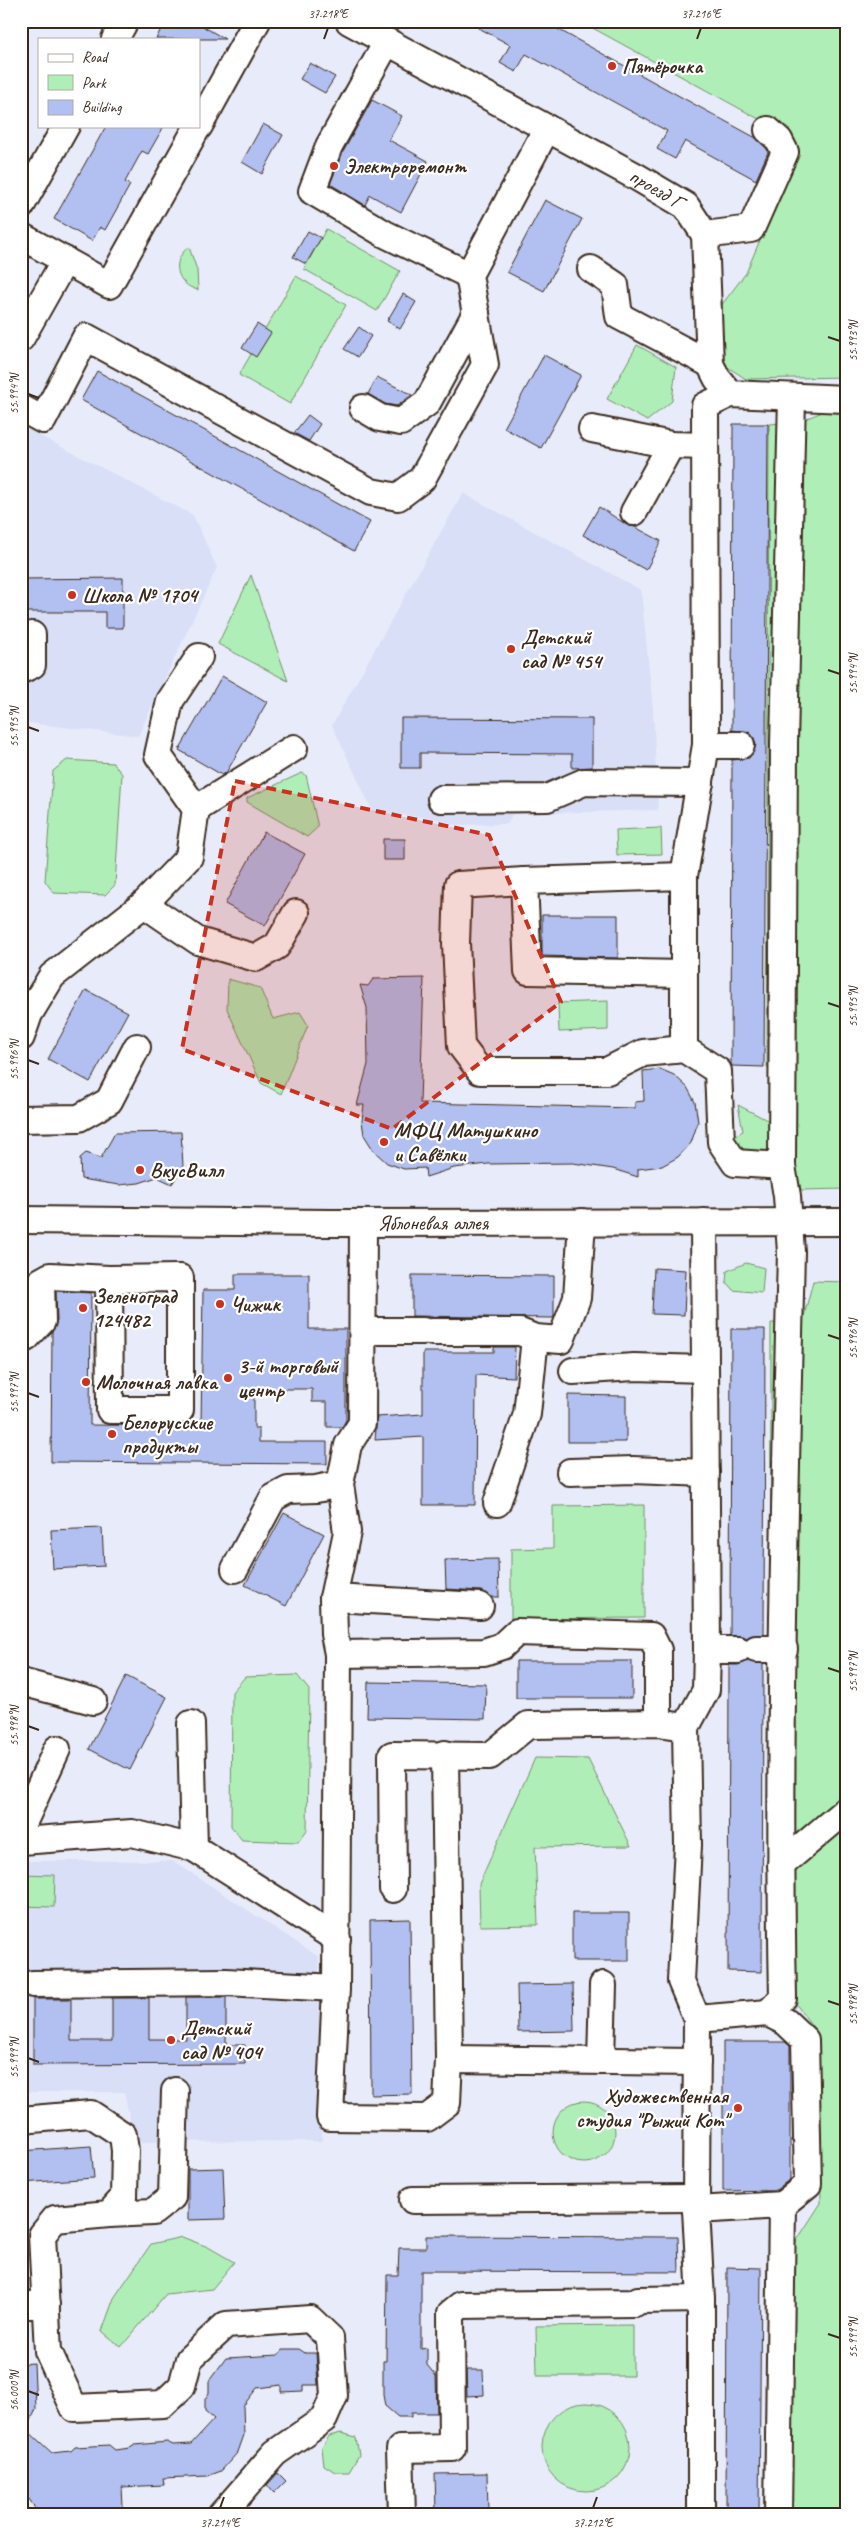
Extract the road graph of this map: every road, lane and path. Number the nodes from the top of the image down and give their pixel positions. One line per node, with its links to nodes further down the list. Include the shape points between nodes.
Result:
1 (125, 21): 4 (street)
2 (257, 21): 6 (street)
3 (349, 21): 5 (street, проезд Г)
4 (116, 38)
5 (387, 42): 9 (street, проезд Г); 16 (street, via 329,146 312,191 385,234)
6 (200, 124)
7 (65, 128): 11 (street)
8 (198, 128): 14 (street, via 117,284)
9 (547, 128): 13 (street, проезд Г, via 686,206); 16 (street)
10 (768, 130): 13 (street, via 779,140 785,152 751,229)
11 (21, 206)
12 (21, 236): 14 (street)
13 (705, 236): 19 (street)
14 (65, 260): 18 (street)
15 (591, 268): 19 (street, via 615,285 619,316)
16 (469, 275): 17 (street)
17 (476, 313): 23 (street, via 485,365 422,479 398,497 371,492 86,337 43,420); 24 (street, via 426,403 401,422 380,418)
18 (21, 338)
19 (710, 364): 20 (street)
20 (730, 394): 21 (street); 27 (street, via 704,406)
21 (792, 397): 22 (street); 33 (street)
22 (846, 399)
23 (21, 408)
24 (363, 408)
25 (592, 428): 26 (street)
26 (671, 445): 27 (street); 28 (street)
27 (705, 446): 32 (street)
28 (634, 512)
29 (32, 636): 31 (street, via 32,666)
30 (199, 657): 37 (street, via 170,701 158,755)
31 (21, 670)
32 (706, 745): 33 (street); 35 (street)
33 (761, 745): 47 (street)
34 (294, 748): 37 (street)
35 (700, 784): 36 (street, via 584,782 547,798); 38 (street)
36 (441, 799)
37 (196, 808): 40 (street, via 189,856)
38 (684, 876): 39 (street); 42 (street)
39 (524, 881): 42 (street, via 528,971); 45 (street, via 458,885 456,943 461,1046 480,1071 607,1071 643,1053)
40 (144, 904): 41 (street, via 198,941 256,958 277,946); 43 (street, via 52,976 28,1014)
41 (296, 913)
42 (684, 974): 45 (street)
43 (21, 1037)
44 (137, 1047): 46 (street, via 109,1101 79,1118)
45 (684, 1049): 47 (street, via 718,1071 721,1142 735,1163)
46 (21, 1119)
47 (782, 1166): 53 (street, via 788,1196)
48 (21, 1220): 49 (street, Яблоневая аллея)
49 (363, 1222): 50 (street, Яблоневая аллея); 56 (street)
50 (582, 1222): 51 (street, Яблоневая аллея); 57 (street, via 577,1298 561,1340)
51 (704, 1222): 53 (street, Яблоневая аллея); 58 (street)
52 (846, 1222): 53 (street, Яблоневая аллея)
53 (788, 1223): 67 (street, via 791,1252)
54 (109, 1279): 54 (street, via 180,1278 180,1410 110,1410); 55 (street, via 50,1276 41,1281 42,1321 26,1338)
55 (21, 1331)
56 (363, 1331): 57 (street, via 520,1332); 62 (street, via 362,1423 348,1445)
57 (535, 1338): 63 (street, via 527,1414)
58 (706, 1369): 59 (street, via 634,1367); 61 (street)
59 (573, 1371)
60 (570, 1472): 61 (street)
61 (706, 1473): 68 (street)
62 (340, 1484): 64 (street, via 288,1490 273,1498); 65 (street, via 347,1532)
63 (497, 1503)
64 (235, 1569)
65 (333, 1598): 66 (street); 69 (street)
66 (480, 1606)
67 (784, 1649): 68 (street); 81 (street)
68 (707, 1650): 74 (street, via 706,1690)
69 (338, 1654): 72 (street, via 484,1652 502,1646 517,1632 651,1636 658,1650); 83 (street)
70 (21, 1682): 71 (street)
71 (93, 1701)
72 (658, 1723): 74 (street); 76 (street, via 528,1725 490,1756)
73 (191, 1724): 80 (street)
74 (686, 1727): 88 (street, via 688,1845 681,1981)
75 (57, 1749): 78 (street)
76 (445, 1754): 82 (street, via 392,1755); 89 (street)
77 (846, 1810): 81 (street)
78 (21, 1828)
79 (21, 1841): 80 (street, via 132,1833)
80 (194, 1848): 83 (street)
81 (781, 1865): 87 (street, via 782,1998)
82 (393, 1889)
83 (337, 1939): 86 (street)
84 (33, 1984): 86 (street, via 226,1982)
85 (603, 1985): 90 (street)
86 (336, 1988): 89 (street, via 330,2118 427,2118 447,2103)
87 (768, 2013): 88 (street); 96 (street, via 786,2022 804,2040 808,2184)
88 (696, 2019): 91 (street)
89 (449, 2059): 90 (street)
90 (601, 2061): 91 (street)
91 (697, 2062): 95 (street)
92 (175, 2091): 97 (street, via 172,2197 153,2212)
93 (21, 2120): 97 (street, via 91,2114 122,2135 124,2197)
94 (413, 2200): 95 (street)
95 (696, 2204): 96 (street); 98 (street)
96 (782, 2205): 103 (street)
97 (109, 2214): 99 (street, via 55,2219 42,2235)
98 (701, 2299): 101 (street, via 461,2305 451,2313 452,2448 400,2449); 102 (street)
99 (34, 2305): 100 (street, via 48,2351 74,2408 163,2404 182,2386 189,2358 226,2324 310,2319 330,2338 334,2396 324,2419 275,2454)
100 (221, 2515)
101 (402, 2515)
102 (701, 2515)
103 (778, 2515)

